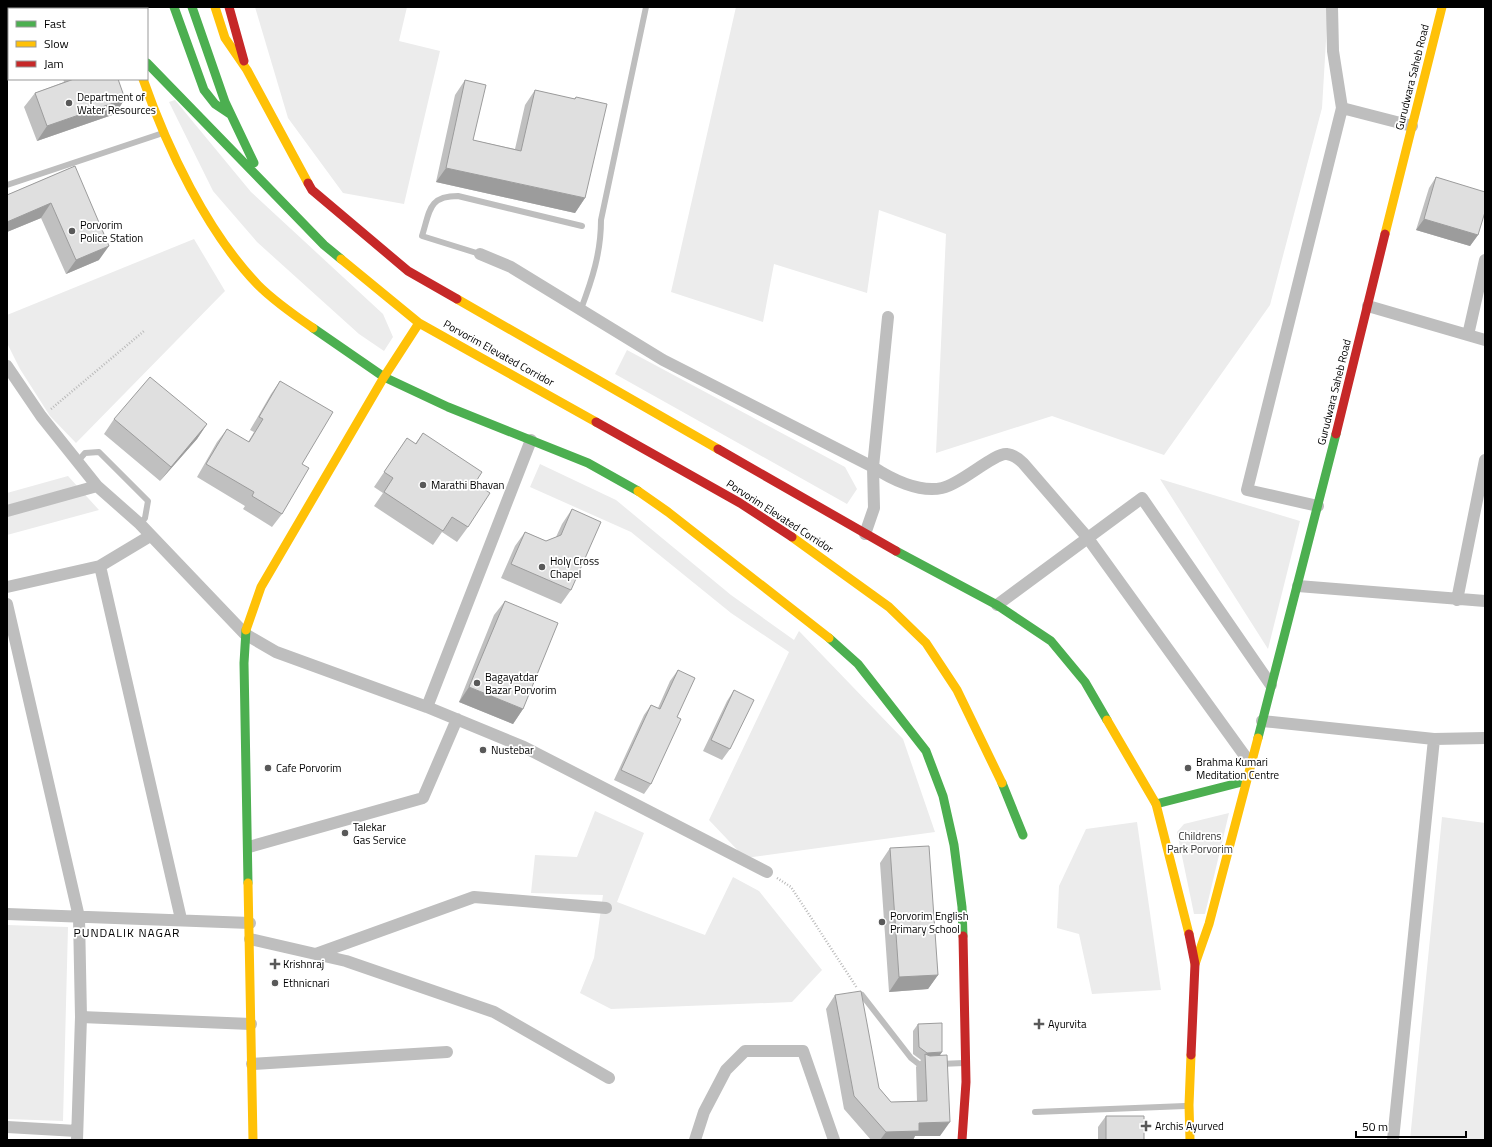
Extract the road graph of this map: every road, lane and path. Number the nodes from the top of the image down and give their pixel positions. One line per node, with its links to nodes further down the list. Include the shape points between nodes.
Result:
1 (174, 7): 12 (main road, via 204,90 216,104)
2 (192, 7): 12 (main road)
3 (215, 7): 9 (main road, via 225,38)
4 (229, 7): 9 (main road)
5 (646, 7): 21 (lane, via 601,220 597,262)
6 (1332, 7): 11 (street, via 1333,51)
7 (1442, 7): 13 (main road, Gurudwara Saheb Road)
8 (148, 64): 15 (main road, Porvorim Elevated Corridor)
9 (247, 70): 38 (main road, via 312,190 408,271)
10 (143, 80): 14 (main road)
11 (1342, 108): 13 (street); 35 (street, via 1247,490)
12 (230, 114): 15 (main road)
13 (1412, 126): 20 (main road, Gurudwara Saheb Road)
14 (164, 132): 16 (lane); 28 (main road, via 191,188 220,238 258,285 288,310)
15 (263, 182): 23 (main road, Porvorim Elevated Corridor, via 324,245)
16 (7, 185)
17 (582, 226): 18 (lane, via 458,196 445,196 435,200 422,236)
18 (480, 254): 21 (street, via 511,267)
19 (1485, 260): 25 (street)
20 (1368, 306): 25 (street); 35 (main road, Gurudwara Saheb Road)
21 (581, 309): 33 (street, via 663,360)
22 (888, 317): 33 (street)
23 (419, 323): 28 (main road); 58 (main road, Porvorim Elevated Corridor, via 740,503 813,551 889,607 926,643 956,690 995,766)
24 (144, 331): 29 (path)
25 (1468, 335): 26 (street)
26 (1485, 340)
27 (7, 366): 29 (street)
28 (384, 377): 30 (main road, via 448,407); 48 (main road, via 261,587)
29 (41, 416): 32 (street)
30 (531, 440): 50 (street); 73 (main road, via 588,463 630,486 668,512 813,624 858,664 926,752 943,796 954,845 962,907)
31 (1485, 460): 44 (street)
32 (78, 461): 34 (street); 37 (lane, via 85,453 99,452 148,501 145,518)
33 (873, 467): 38 (street, via 874,508); 40 (street, via 894,481 918,487 941,488 958,482 995,457 1006,454 1016,457 1024,462)
34 (97, 486): 36 (street); 37 (street)
35 (1318, 506): 42 (main road, Gurudwara Saheb Road)
36 (7, 510)
37 (140, 524): 39 (street)
38 (865, 534): 47 (main road)
39 (150, 536): 41 (street); 48 (street)
40 (1087, 537): 47 (street); 49 (street, via 1142,498); 55 (street)
41 (100, 566): 43 (street); 64 (street)
42 (1298, 586): 44 (street); 49 (main road, Gurudwara Saheb Road)
43 (7, 587)
44 (1457, 600): 45 (street)
45 (1485, 601)
46 (7, 604): 63 (street)
47 (998, 605): 57 (main road, via 1051,641 1085,682)
48 (245, 634): 50 (street, via 276,652); 59 (main road)
49 (1271, 685): 52 (main road, Gurudwara Saheb Road)
50 (427, 707): 51 (street)
51 (457, 719): 59 (street, via 422,798); 60 (street, via 524,747)
52 (1262, 721): 54 (street); 55 (main road, Gurudwara Saheb Road)
53 (1485, 738): 54 (street)
54 (1434, 739): 85 (street)
55 (1250, 763): 56 (main road, Gurudwara Saheb Road)
56 (1246, 781): 57 (main road); 68 (main road, Gurudwara Saheb Road, via 1209,924)
57 (1156, 804): 68 (main road, via 1183,906)
58 (1023, 834)
59 (249, 847): 65 (main road)
60 (767, 872): 69 (path, via 791,887)
61 (606, 908): 67 (street, via 474,897)
62 (7, 914): 63 (street)
63 (79, 916): 64 (street); 70 (street)
64 (181, 919): 65 (street)
65 (250, 923): 66 (main road)
66 (250, 940): 67 (street); 71 (main road)
67 (316, 954): 75 (street, via 346,961 494,1012)
68 (1195, 964): 76 (main road)
69 (862, 995): 73 (lane, via 911,1058 920,1065)
70 (81, 1016): 71 (street); 79 (street)
71 (252, 1024): 74 (main road)
72 (447, 1052): 74 (street)
73 (966, 1063): 83 (main road)
74 (252, 1064): 80 (main road)
75 (609, 1078)
76 (1189, 1106): 77 (lane); 84 (main road)
77 (1035, 1112)
78 (7, 1127): 79 (street)
79 (77, 1135)
80 (253, 1140)
81 (695, 1140): 82 (street, via 704,1112 726,1070 745,1051 803,1051)
82 (834, 1140)
83 (962, 1140)
84 (1190, 1140)
85 (1393, 1140)

